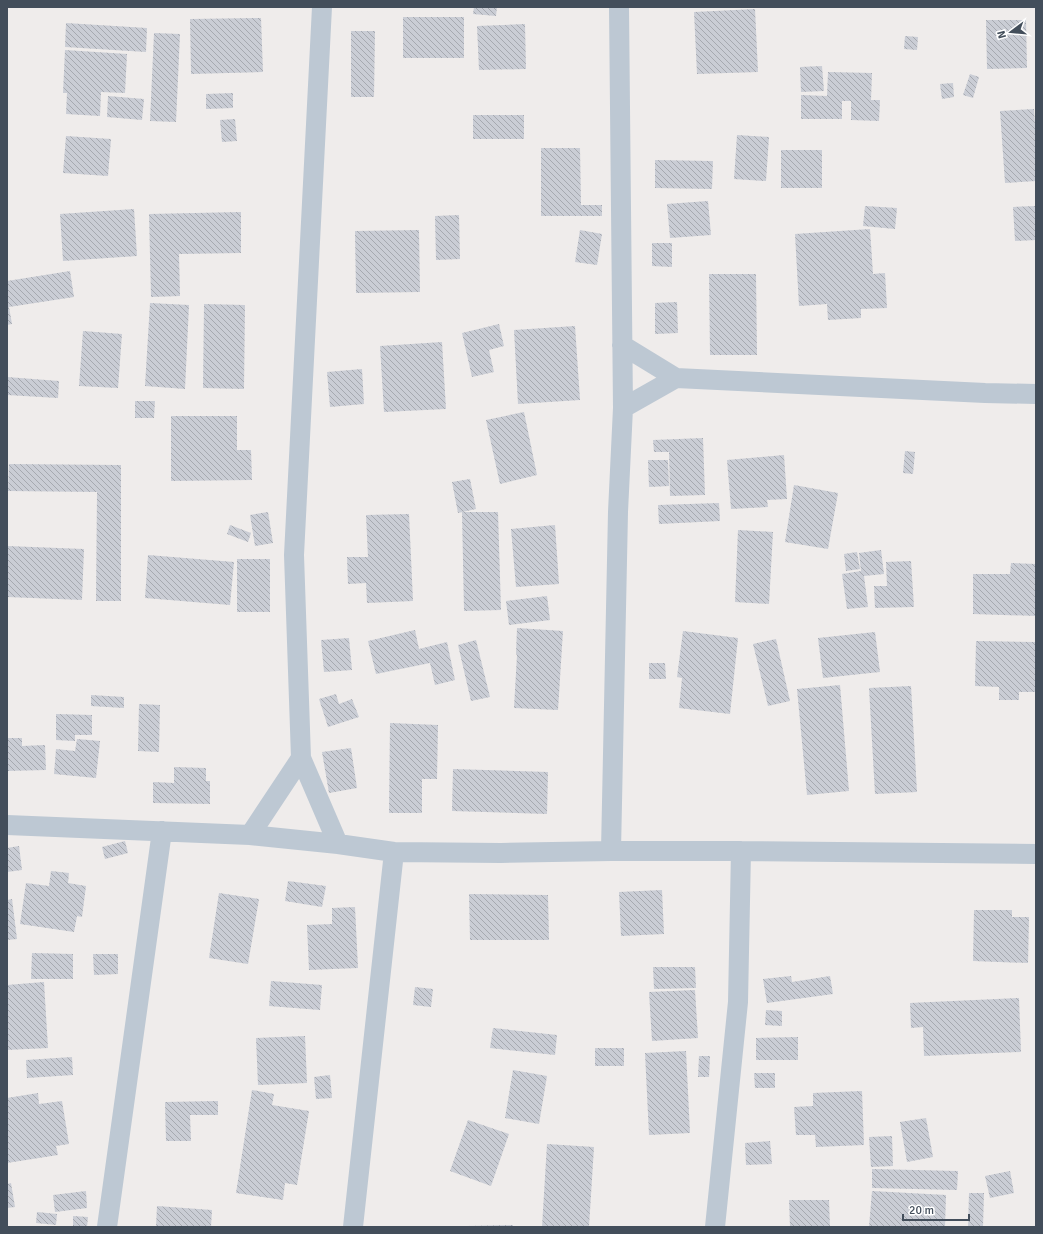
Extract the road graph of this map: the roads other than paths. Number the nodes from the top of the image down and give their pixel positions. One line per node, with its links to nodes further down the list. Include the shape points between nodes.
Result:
1 (322, 7): 7 (street, via 294,555)
2 (619, 7): 3 (street)
3 (622, 345): 4 (street); 6 (street)
4 (676, 378): 5 (street); 6 (street)
5 (1036, 394)
6 (623, 408): 12 (street, via 618,512)
7 (301, 758): 10 (street); 11 (street)
8 (7, 825): 9 (street)
9 (162, 831): 10 (street); 16 (street)
10 (250, 835): 11 (street)
11 (338, 844): 14 (street)
12 (611, 851): 13 (street); 14 (street)
13 (741, 851): 15 (street); 18 (street, via 738,1002)
14 (394, 852): 17 (street)
15 (1036, 854)
16 (107, 1227)
17 (353, 1227)
18 (715, 1227)

